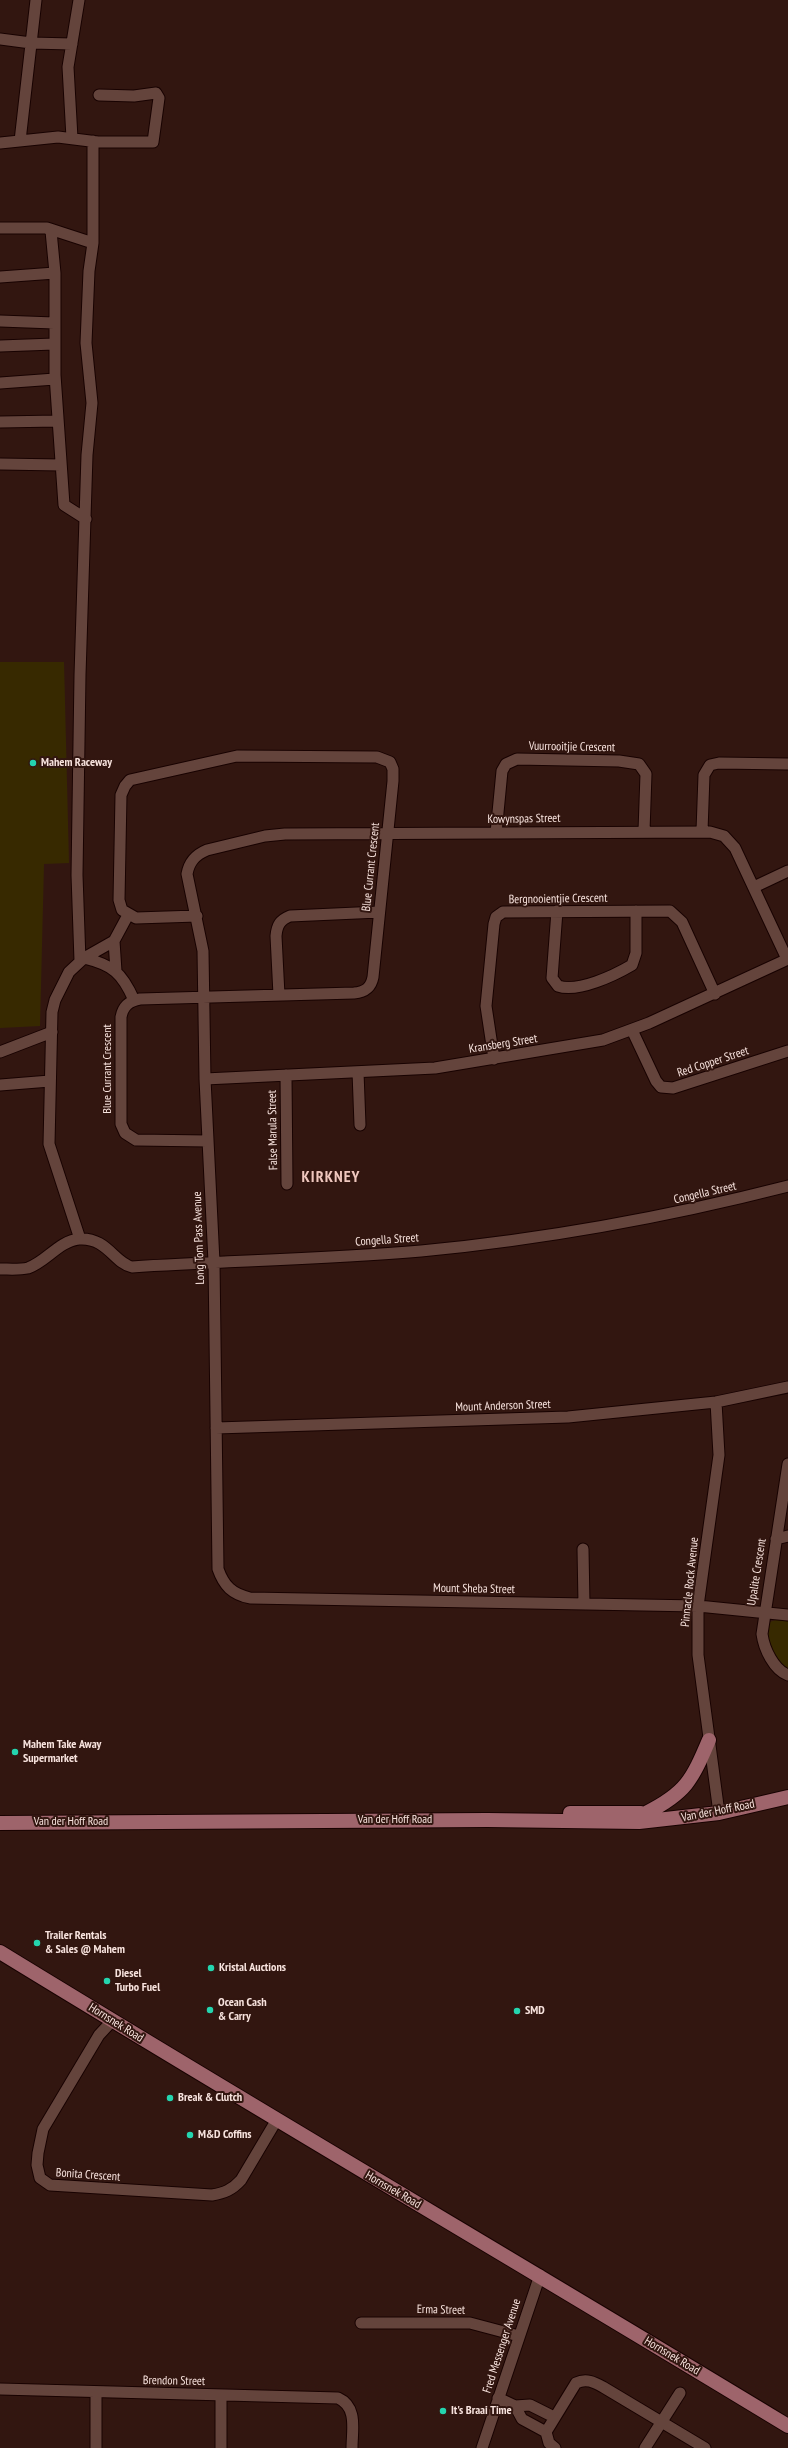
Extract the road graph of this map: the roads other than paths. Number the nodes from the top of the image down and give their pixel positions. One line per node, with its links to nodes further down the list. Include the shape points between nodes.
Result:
1 (36, 0): 4 (street)
2 (78, 0): 5 (street)
3 (0, 39): 4 (street)
4 (31, 43): 5 (street); 8 (street)
5 (72, 44): 7 (street, via 68,67)
6 (99, 95): 9 (street, via 134,96 156,93 160,98 153,142)
7 (72, 138): 8 (street); 9 (street)
8 (20, 141): 10 (street)
9 (93, 141): 13 (street)
10 (0, 143)
11 (0, 228): 12 (street)
12 (47, 228): 13 (street); 14 (street, via 51,231)
13 (93, 243): 26 (street, via 89,271 86,343 92,404 87,455)
14 (55, 273): 15 (street); 17 (street)
15 (0, 277)
16 (0, 321): 17 (street)
17 (54, 322): 18 (street)
18 (54, 344): 19 (street); 20 (street)
19 (0, 346)
20 (55, 379): 21 (street); 22 (street)
21 (0, 383)
22 (57, 421): 23 (street); 25 (street)
23 (0, 422)
24 (0, 464): 25 (street)
25 (61, 465): 26 (street, via 64,505)
26 (86, 519): 42 (street, via 80,675 77,875)
27 (788, 764): 29 (street, via 710,765 704,775)
28 (644, 831): 29 (street, Kowynspas Street); 31 (street, Kowynspas Street); 31 (street, Vuurrooitjie Crescent, via 646,774 639,764 620,761 517,759 506,764 502,771)
29 (702, 831): 34 (street, Kowynspas Street, via 717,833 728,839)
30 (388, 833): 31 (street, Kowynspas Street); 32 (street, Kowynspas Street, via 265,836 207,850); 37 (street, Blue Currant Crescent); 38 (street, Blue Currant Crescent, via 393,769 390,762 383,758 245,755 135,778 125,786 121,795 119,900 122,910)
31 (496, 833)
32 (190, 862): 39 (street, Long Tom Pass Avenue, via 187,879)
33 (788, 871): 34 (street)
34 (754, 887): 41 (street, Kowynspas Street)
35 (557, 911): 36 (street, Bergnooientjie Crescent); 36 (street, via 552,978 558,986 570,988 600,981 632,965 636,953); 52 (street, Bergnooientjie Crescent, via 507,911 496,917 486,999)
36 (636, 911): 44 (street, Bergnooientjie Crescent, via 670,911 677,915)
37 (379, 912): 45 (street, Blue Currant Crescent, via 373,977 366,990 354,993); 45 (street, via 290,916 284,919 277,928 276,936)
38 (128, 915): 39 (street, via 139,918); 40 (street)
39 (197, 916): 46 (street, Long Tom Pass Avenue, via 203,951)
40 (114, 941): 42 (street); 43 (street)
41 (787, 959): 44 (street, Kransberg Street)
42 (82, 960): 43 (street, via 99,962); 49 (street, via 69,972 55,1000)
43 (116, 971): 47 (street, via 128,986)
44 (714, 994): 48 (street, Kransberg Street)
45 (279, 995): 46 (street, Blue Currant Crescent)
46 (204, 998): 47 (street, Blue Currant Crescent); 55 (street, Long Tom Pass Avenue)
47 (134, 1000): 59 (street, Blue Currant Crescent, via 124,1008 121,1017 123,1130 136,1140)
48 (632, 1030): 50 (street, Red Copper Street, via 656,1081 665,1088 673,1088); 52 (street, Kransberg Street, via 603,1040)
49 (52, 1032): 51 (street); 56 (street)
50 (788, 1051)
51 (0, 1052)
52 (494, 1059): 53 (street, Kransberg Street, via 435,1068)
53 (358, 1072): 54 (street, Kransberg Street); 58 (street)
54 (286, 1075): 55 (street, Kransberg Street); 60 (street, False Marula Street)
55 (205, 1079): 59 (street, Long Tom Pass Avenue)
56 (50, 1081): 57 (street); 62 (street, via 49,1144)
57 (0, 1085)
58 (360, 1125)
59 (208, 1141): 63 (street, Long Tom Pass Avenue)
60 (287, 1184)
61 (788, 1186): 63 (street, Congella Street, via 702,1208 555,1235 422,1250)
62 (80, 1239): 63 (street, Congella Street, via 105,1246 125,1266); 64 (street, via 67,1243 29,1267)
63 (214, 1262): 67 (street, Long Tom Pass Avenue)
64 (0, 1269)
65 (788, 1387): 66 (street, Mount Anderson Street)
66 (716, 1402): 67 (street, Mount Anderson Street, via 568,1417); 74 (street, Pinnacle Rock Avenue, via 719,1455)
67 (216, 1428): 72 (street, Long Tom Pass Avenue, via 218,1569 223,1584 232,1592)
68 (788, 1464): 70 (street, Upalite Crescent)
69 (788, 1536): 70 (street)
70 (776, 1539): 75 (street, Upalite Crescent)
71 (583, 1549): 73 (street)
72 (250, 1598): 73 (street, Mount Sheba Street)
73 (584, 1604): 74 (street, Mount Sheba Street)
74 (698, 1606): 75 (street, Mount Sheba Street); 78 (street, Pinnacle Rock Avenue, via 698,1655)
75 (764, 1612): 76 (street, Mount Sheba Street); 77 (street, Upalite Crescent, via 762,1634 765,1645 777,1667)
76 (788, 1615)
77 (788, 1675)
78 (709, 1740): 81 (street, Pinnacle Rock Avenue); 82 (main road, via 698,1767 686,1785 668,1801)
79 (788, 1790): 81 (main road, Van der Hoff Road)
80 (788, 1797): 81 (main road, Van der Hoff Road)
81 (719, 1809): 82 (main road, Van der Hoff Road); 84 (main road, Van der Hoff Road, via 639,1822 479,1820)
82 (646, 1812): 83 (main road, Van der Hoff Road)
83 (0, 1815)
84 (0, 1823)
85 (2, 1957): 86 (main road, Hornsnek Road)
86 (112, 2021): 87 (main road, Hornsnek Road); 87 (street, Bonita Crescent, via 99,2034 43,2129 38,2169 40,2178 50,2185 198,2194 223,2193 241,2180)
87 (276, 2121): 88 (main road, Hornsnek Road)
88 (540, 2275): 90 (street, Fred Messenger Avenue); 99 (main road, Hornsnek Road)
89 (361, 2323): 90 (street, Erma Street, via 470,2323)
90 (519, 2336): 95 (street, Fred Messenger Avenue)
91 (0, 2389): 92 (street, Brendon Street)
92 (96, 2393): 94 (street, Brendon Street); 101 (street)
93 (680, 2393): 98 (street)
94 (221, 2395): 102 (street); 103 (street, Brendon Street, via 330,2397 346,2402 351,2410)
95 (498, 2398): 96 (street); 104 (street, Fred Messenger Avenue)
96 (515, 2406): 97 (street, via 530,2405); 100 (street, via 522,2419)
97 (554, 2417): 98 (street, via 576,2383 586,2380 603,2387); 100 (street)
98 (662, 2422): 106 (street); 107 (street)
99 (788, 2426)
100 (546, 2432): 105 (street, via 549,2443)
101 (96, 2448)
102 (221, 2448)
103 (352, 2448)
104 (482, 2448)
105 (555, 2448)
106 (645, 2448)
107 (705, 2448)

